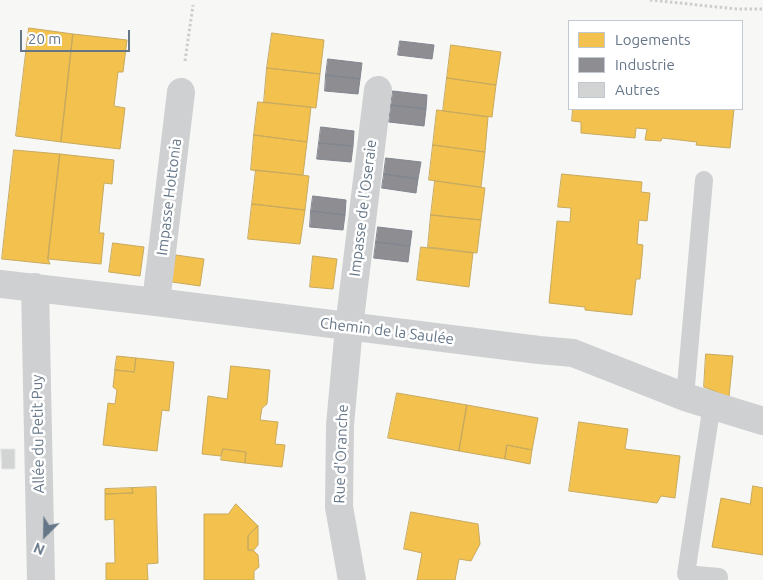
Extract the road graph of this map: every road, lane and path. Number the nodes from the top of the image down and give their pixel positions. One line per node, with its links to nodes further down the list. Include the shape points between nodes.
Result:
1 (650, 0): 4 (path)
2 (703, 0): 4 (path)
3 (193, 4): 7 (path)
4 (698, 5): 5 (path)
5 (763, 10)
6 (378, 90): 12 (street, Impasse de l'Oseraie)
7 (181, 92): 11 (street, Impasse Hottonia)
8 (704, 180): 13 (lane)
9 (0, 284): 10 (street, Chemin de la Saulée)
10 (35, 287): 11 (street, Chemin de la Saulée); 17 (street, Allée du Petit Puy)
11 (156, 302): 12 (street, Chemin de la Saulée)
12 (349, 327): 13 (street, Chemin de la Saulée, via 573,353); 18 (street, Rue d'Oranche, via 340,425 338,507)
13 (685, 397): 14 (street, Chemin de la Saulée)
14 (712, 404): 15 (street, Chemin de la Saulée); 16 (lane, via 686,574)
15 (763, 421)
16 (719, 577)
17 (41, 580)
18 (352, 580)

